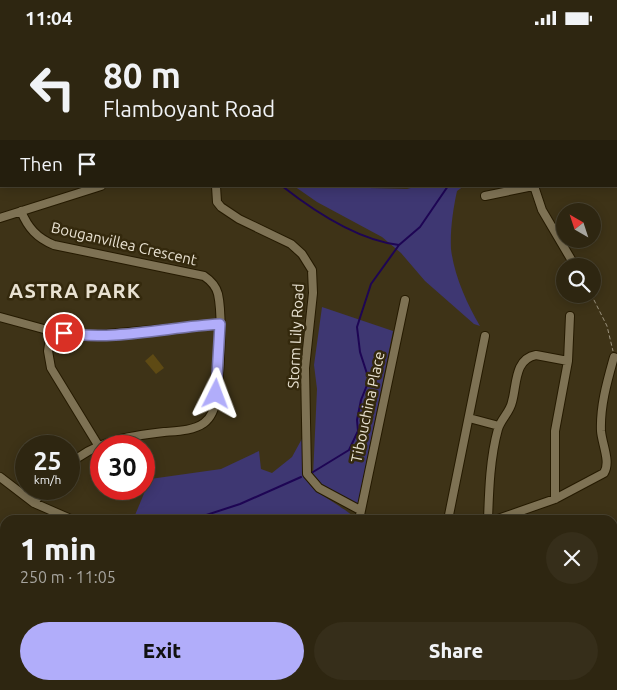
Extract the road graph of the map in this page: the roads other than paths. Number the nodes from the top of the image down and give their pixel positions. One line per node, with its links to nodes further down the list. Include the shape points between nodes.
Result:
1 (98, 187): 6 (street)
2 (216, 187): 25 (street, Storm Lily Road, via 217,202 221,207 238,219 291,244 312,269 313,293 305,355 307,475 319,488)
3 (529, 187): 5 (street)
4 (534, 187): 8 (street, via 542,210)
5 (485, 196)
6 (21, 211): 7 (street); 12 (street, Bouganvillea Crescent, via 35,235 54,245 204,277 217,289)
7 (0, 218)
8 (570, 258)
9 (405, 300): 25 (street, Tibouchina Place)
10 (570, 316): 16 (street)
11 (0, 317): 13 (street)
12 (220, 324): 13 (street, via 93,336); 20 (street, Bouganvillea Crescent, via 216,400 208,419 183,430)
13 (51, 331): 19 (street, via 48,351 51,368)
14 (485, 337): 17 (street)
15 (614, 357): 22 (street, via 604,393 602,421 606,470 598,478)
16 (568, 361): 18 (street, via 536,355 524,361 515,380 511,405); 22 (street, via 555,431)
17 (469, 418): 18 (street); 28 (street)
18 (498, 426): 29 (street)
19 (92, 435)
20 (146, 435)
21 (0, 477): 24 (street)
22 (555, 499): 30 (street)
23 (36, 500): 24 (street)
24 (34, 503): 26 (street)
25 (360, 510): 27 (street, Tibouchina Place)
26 (62, 515)
27 (360, 515)
28 (449, 515)
29 (488, 515)
30 (509, 515)

